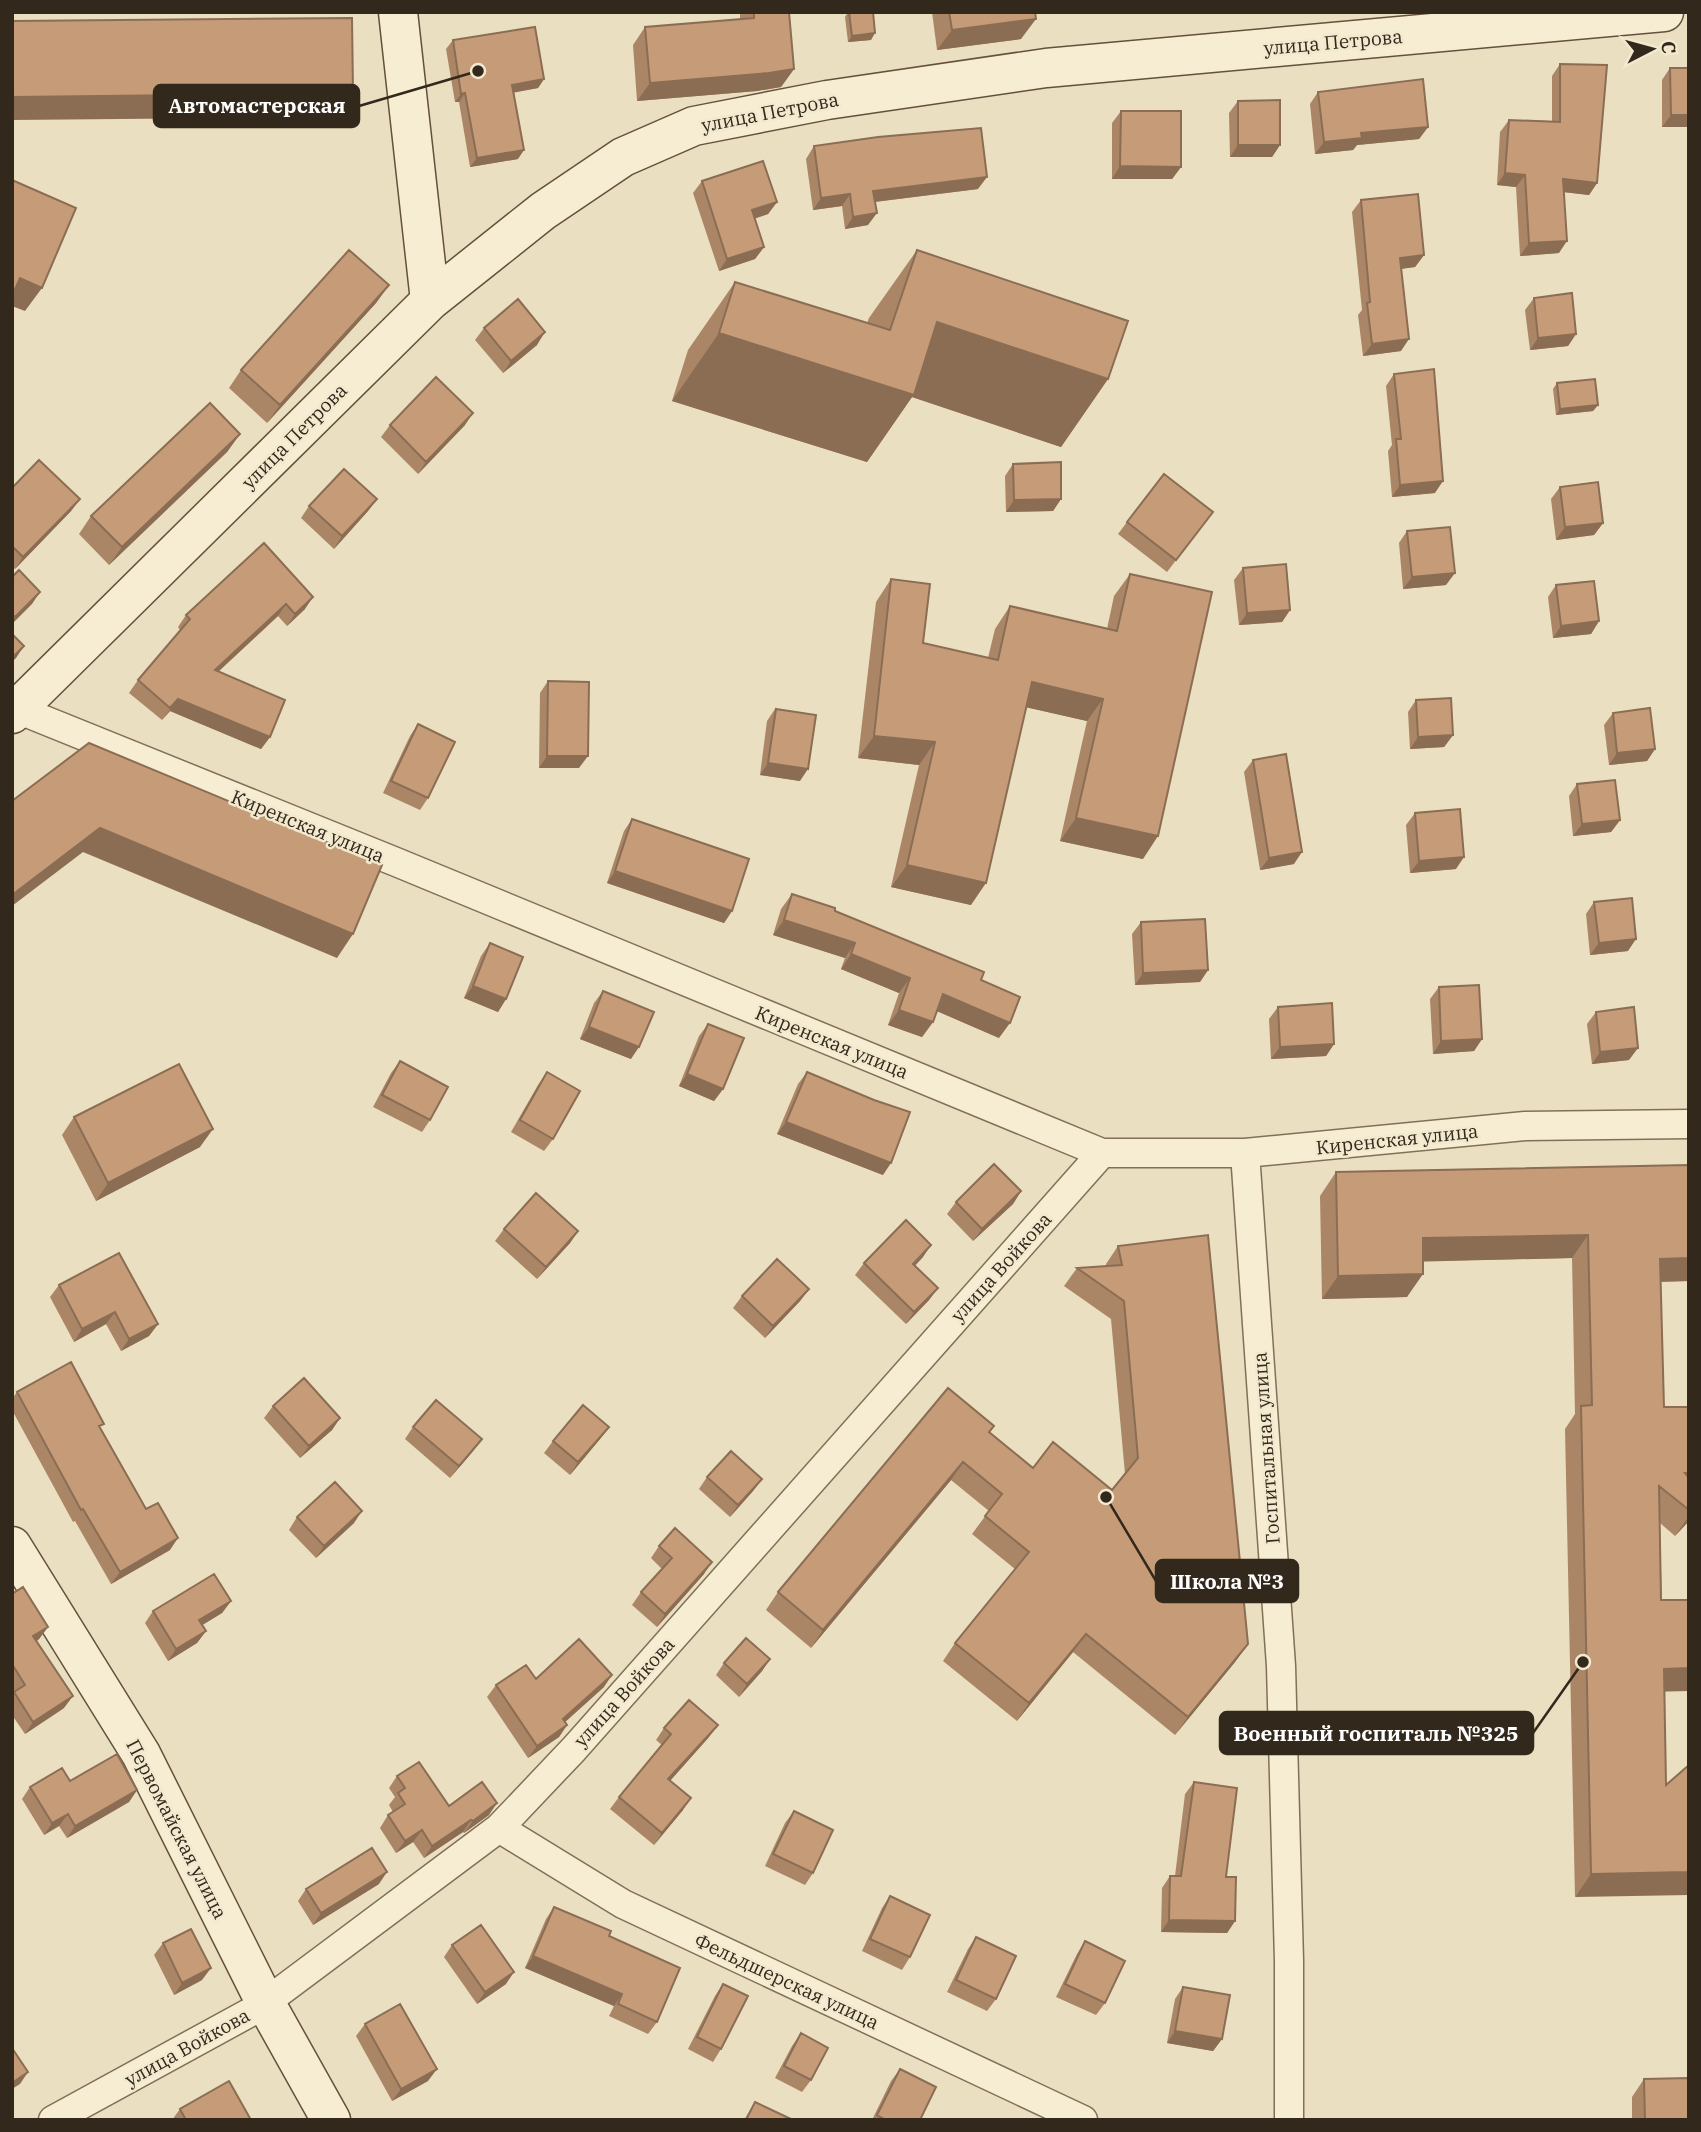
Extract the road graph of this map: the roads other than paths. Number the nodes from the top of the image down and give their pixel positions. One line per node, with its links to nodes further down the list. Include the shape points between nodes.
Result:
1 (398, 12): 3 (street)
2 (1664, 12): 3 (street, улица Петрова, via 1046,68 827,100 694,126 623,158 543,211)
3 (430, 301): 4 (street, улица Петрова)
4 (15, 712): 6 (street, Киренская улица, via 396,862)
5 (1689, 1124): 7 (street, Киренская улица, via 1525,1126)
6 (1102, 1153): 7 (street, Киренская улица); 9 (street, улица Войкова)
7 (1245, 1153): 14 (street, Госпитальная улица, via 1282,1666)
8 (12, 1545): 10 (street, Первомайская улица, via 141,1754)
9 (499, 1828): 10 (street, улица Войкова); 13 (street, Фельдшерская улица, via 623,1904)
10 (265, 2002): 11 (street, улица Войкова); 12 (street, Первомайская улица)
11 (52, 2120)
12 (331, 2120)
13 (1083, 2120)
14 (1289, 2120)

